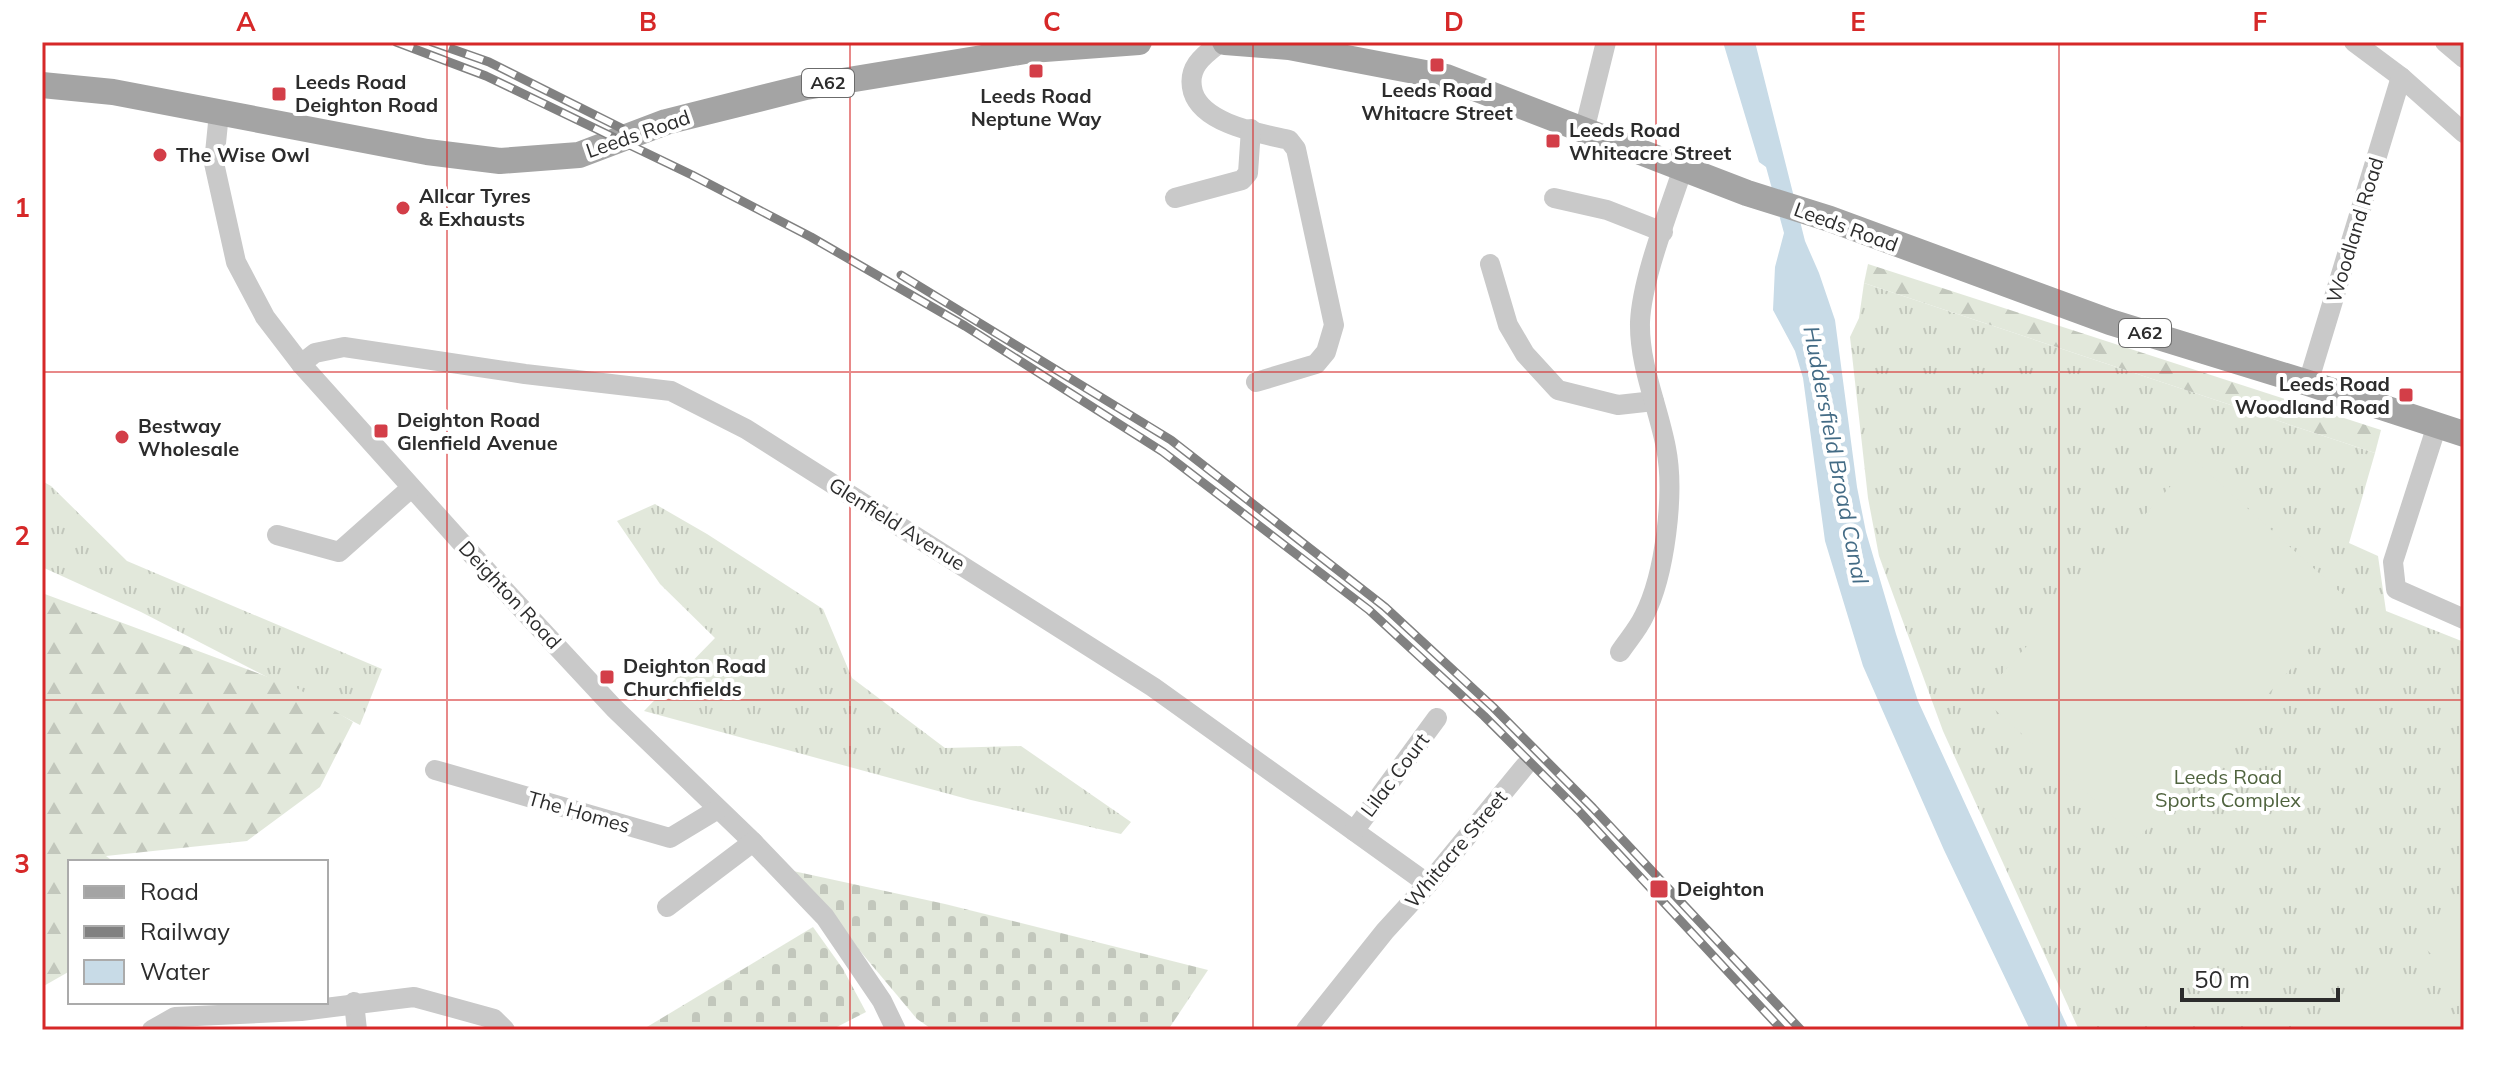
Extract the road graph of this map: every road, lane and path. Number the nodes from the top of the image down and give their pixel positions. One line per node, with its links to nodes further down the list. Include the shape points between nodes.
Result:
1 (1139, 42): 6 (main road, Leeds Road / A62)
2 (1223, 42): 12 (street, via 1201,57 1192,72 1197,104 1221,120); 13 (main road, Leeds Road / A62, via 1289,47 1446,77)
3 (1606, 42): 13 (street)
4 (2354, 42): 9 (street)
5 (2445, 42): 8 (street)
6 (1070, 44): 7 (main road, Leeds Road / A62)
7 (1031, 46): 11 (main road, Leeds Road / A62, via 806,87 666,122 579,155 500,161)
8 (2464, 58)
9 (2401, 77): 14 (street); 22 (street, Woodland Road)
10 (42, 85): 11 (main road, Leeds Road / A62, via 113,92)
11 (219, 113): 20 (street, Deighton Road, via 214,163 236,262 265,317)
12 (1251, 129): 16 (street, via 1248,173 1242,180); 21 (street, via 1289,140 1296,149 1334,325 1326,352 1316,364)
13 (1584, 131): 15 (main road, Leeds Road / A62)
14 (2464, 133)
15 (1683, 168): 18 (street); 22 (main road, Leeds Road / A62, via 2110,322)
16 (1175, 198)
17 (1554, 198): 18 (street, via 1607,210)
18 (1663, 232): 23 (street, via 1640,321)
19 (1490, 264): 23 (street, via 1508,325 1525,354 1558,390 1618,405)
20 (301, 364): 26 (street, Deighton Road); 34 (street, Glenfield Avenue, via 315,353 344,347 671,391 746,429 1153,687)
21 (1256, 382)
22 (2308, 383): 24 (main road, Leeds Road / A62)
23 (1654, 401): 29 (street, via 1667,450 1669,517 1659,578 1644,617)
24 (2437, 425): 25 (main road, Leeds Road / A62); 28 (street, via 2393,575 2396,589)
25 (2464, 434)
26 (411, 488): 27 (street, via 339,552); 33 (street, Deighton Road, via 614,708)
27 (277, 535)
28 (2464, 619)
29 (1620, 652)
30 (1437, 718): 34 (street, Lilac Court)
31 (1525, 766): 36 (street, Whitacre Street)
32 (435, 770): 33 (street, The Homes, via 670,838)
33 (718, 809): 35 (street, Deighton Road)
34 (1354, 831): 36 (street, Glenfield Avenue)
35 (753, 842): 37 (street); 42 (street, Deighton Road, via 825,917)
36 (1428, 884): 43 (street, Whitacre Street)
37 (667, 907)
38 (354, 1002): 39 (street, via 301,1011 175,1017); 40 (street); 41 (street, via 414,997 494,1019)
39 (152, 1030)
40 (357, 1030)
41 (505, 1030)
42 (896, 1030)
43 (1306, 1030)

